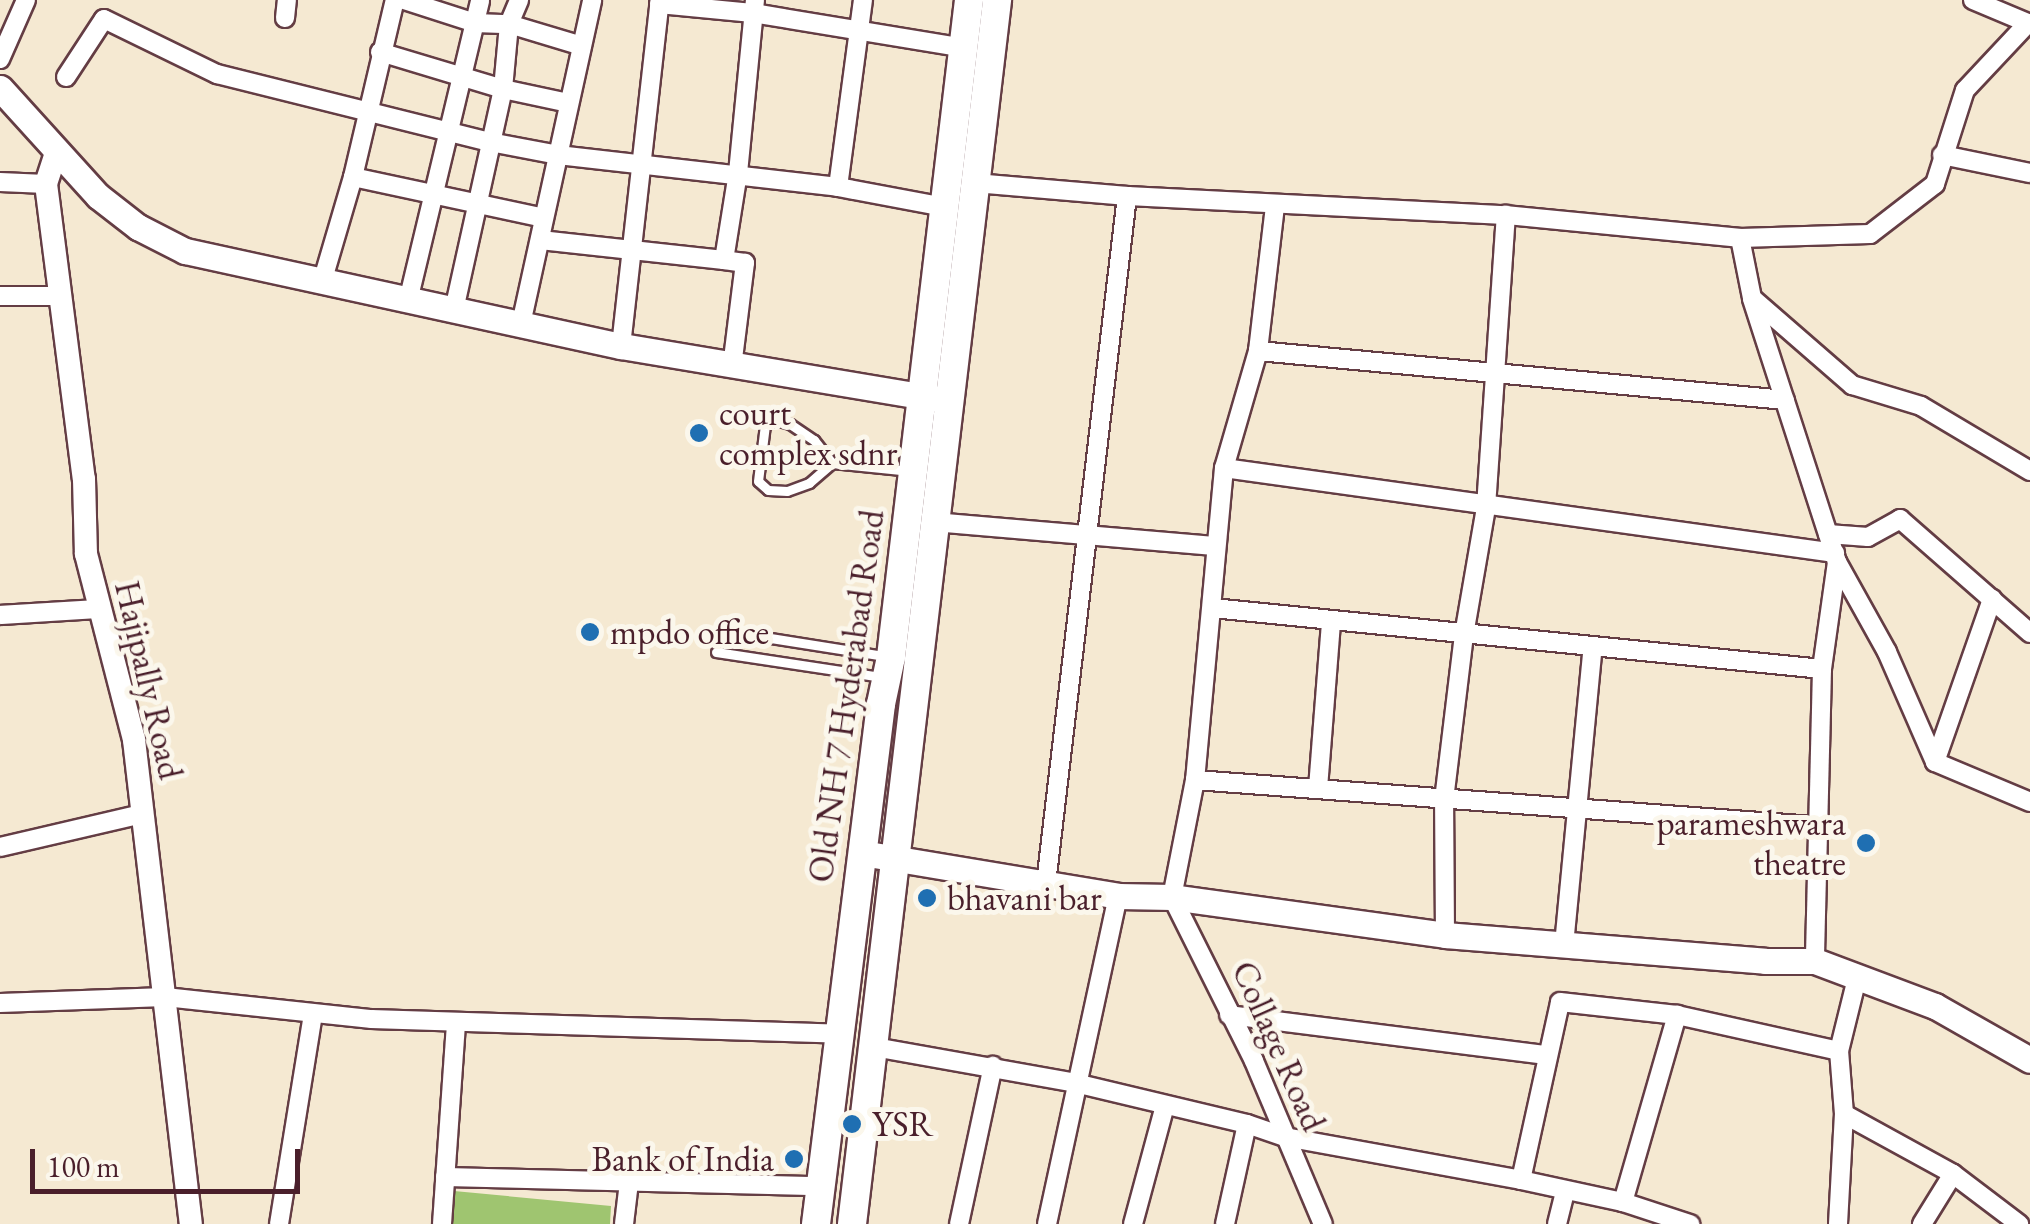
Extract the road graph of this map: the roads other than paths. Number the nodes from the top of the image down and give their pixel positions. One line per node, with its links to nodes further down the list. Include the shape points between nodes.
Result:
1 (26, 0): 22 (street)
2 (111, 0): 14 (street)
3 (395, 0): 21 (street)
4 (404, 0): 15 (street)
5 (480, 0): 15 (street)
6 (518, 0): 16 (street)
7 (592, 0): 19 (street)
8 (863, 0): 18 (street)
9 (969, 0): 20 (main road, Old NH 7 Hyderabad Road)
10 (997, 0): 39 (main road, Old NH 7 Hyderabad Road)
11 (1973, 0): 17 (street)
12 (659, 2): 13 (street); 34 (street)
13 (754, 7): 18 (street); 35 (street)
14 (104, 19): 24 (street); 28 (street, via 218,74)
15 (475, 23): 16 (street); 23 (street)
16 (509, 24): 19 (street); 26 (street)
17 (2029, 24): 33 (street, via 1965,90)
18 (859, 33): 20 (street); 41 (street)
19 (582, 46): 27 (street)
20 (964, 48): 46 (main road, Old NH 7 Hyderabad Road)
21 (380, 52): 23 (street); 28 (street)
22 (0, 60)
23 (463, 74): 26 (street); 29 (street)
24 (66, 76)
25 (0, 88): 31 (main road)
26 (503, 89): 27 (street); 30 (street)
27 (569, 104): 32 (street)
28 (369, 111): 29 (street); 37 (street)
29 (448, 132): 30 (street); 42 (street)
30 (490, 142): 32 (street); 44 (street)
31 (56, 153): 40 (street, Hajipally Road); 53 (main road, via 138,227 185,251)
32 (558, 155): 34 (street); 48 (street)
33 (1942, 155): 36 (street); 49 (street, via 1935,184 1870,234)
34 (641, 165): 35 (street); 51 (street)
35 (738, 173): 41 (street); 52 (street)
36 (2030, 173)
37 (354, 177): 42 (street); 53 (street)
38 (0, 182): 40 (street)
39 (975, 182): 43 (street); 64 (main road, Old NH 7 Hyderabad Road)
40 (46, 184): 55 (street, Hajipally Road)
41 (838, 187): 46 (street)
42 (434, 195): 44 (street); 57 (street)
43 (1127, 196): 45 (street); 73 (street)
44 (478, 204): 48 (street); 58 (street)
45 (1275, 206): 47 (street); 61 (street)
46 (945, 207): 64 (main road, Old NH 7 Hyderabad Road)
47 (1506, 215): 49 (street); 63 (street)
48 (544, 218): 50 (street)
49 (1740, 238): 56 (street)
50 (540, 240): 51 (street); 59 (street)
51 (632, 248): 52 (street); 60 (street)
52 (724, 260): 62 (street, via 745,264)
53 (323, 279): 57 (main road)
54 (0, 296): 55 (street)
55 (61, 296): 78 (street, Hajipally Road)
56 (1752, 298): 65 (street); 69 (street, via 1852,385 1921,406)
57 (408, 301): 58 (main road)
58 (454, 310): 59 (main road)
59 (521, 324): 60 (main road)
60 (621, 346): 62 (main road)
61 (1258, 351): 63 (street); 67 (street)
62 (732, 367): 64 (main road)
63 (1494, 374): 65 (street); 70 (street)
64 (936, 398): 68 (main road, Old NH 7 Hyderabad Road); 71 (main road, Old NH 7 Hyderabad Road)
65 (1785, 400): 72 (street)
66 (832, 463): 66 (lane, via 810,484 768,490 758,481 765,425 790,424); 68 (lane)
67 (1224, 468): 70 (street); 74 (street)
68 (914, 472): 86 (main road, Old NH 7 Hyderabad Road)
69 (2030, 472)
70 (1486, 507): 75 (street); 83 (street)
71 (934, 522): 73 (street); 98 (main road, Old NH 7 Hyderabad Road)
72 (1828, 534): 75 (street); 76 (street, via 1868,537 1900,519)
73 (1090, 537): 74 (street); 99 (street)
74 (1214, 546): 77 (street)
75 (1836, 558): 87 (street); 88 (street)
76 (1992, 599): 82 (street); 88 (street)
77 (1212, 608): 80 (street); 89 (street)
78 (96, 609): 79 (street); 94 (street, Hajipally Road, via 134,740)
79 (0, 615)
80 (1331, 621): 83 (street); 90 (street)
81 (720, 630): 86 (lane)
82 (2030, 633)
83 (1464, 635): 84 (street); 91 (street)
84 (1594, 646): 87 (street); 93 (street)
85 (716, 652): 86 (lane)
86 (889, 667): 97 (main road, Old NH 7 Hyderabad Road)
87 (1822, 669): 95 (street)
88 (1935, 762): 92 (street)
89 (1195, 780): 90 (street); 101 (street)
90 (1318, 788): 91 (street)
91 (1444, 800): 93 (street); 102 (street)
92 (2030, 802)
93 (1578, 809): 95 (street); 103 (street)
94 (142, 814): 96 (street); 106 (street, Hajipally Road)
95 (1814, 826): 104 (street)
96 (0, 847)
97 (862, 853): 98 (main road); 112 (main road, Old NH 7 Hyderabad Road)
98 (897, 859): 99 (main road); 113 (main road, Old NH 7 Hyderabad Road)
99 (1046, 883): 100 (main road)
100 (1118, 896): 101 (main road); 118 (street)
101 (1172, 898): 102 (main road); 109 (street, Collage Road)
102 (1445, 935): 103 (main road)
103 (1564, 945): 104 (main road)
104 (1815, 961): 105 (main road)
105 (1857, 978): 114 (street); 116 (main road, via 1934,1006)
106 (165, 997): 107 (street); 108 (street); 130 (street, Hajipally Road)
107 (0, 1003)
108 (313, 1015): 111 (street); 131 (street)
109 (1228, 1015): 115 (street); 122 (street, Collage Road)
110 (1677, 1015): 114 (street); 115 (street, via 1560,1002); 129 (street)
111 (456, 1023): 112 (street); 124 (street)
112 (840, 1034): 127 (main road, Old NH 7 Hyderabad Road)
113 (874, 1047): 117 (street); 135 (main road, Old NH 7 Hyderabad Road)
114 (1838, 1052): 120 (street)
115 (1547, 1055): 125 (street)
116 (2030, 1060)
117 (993, 1066): 118 (street); 136 (street)
118 (1075, 1084): 119 (street); 137 (street)
119 (1165, 1105): 121 (street); 138 (street)
120 (1844, 1114): 123 (street); 143 (street)
121 (1247, 1124): 122 (street); 139 (street)
122 (1285, 1138): 125 (street); 140 (street, Collage Road)
123 (1954, 1174): 144 (street); 145 (street)
124 (445, 1178): 126 (street); 132 (street)
125 (1520, 1180): 128 (street)
126 (628, 1182): 127 (street); 133 (street)
127 (821, 1186): 134 (main road, Old NH 7 Hyderabad Road)
128 (1565, 1192): 129 (street); 141 (street)
129 (1623, 1202): 142 (street)
130 (190, 1224)
131 (279, 1224)
132 (442, 1224)
133 (624, 1224)
134 (816, 1224)
135 (852, 1224)
136 (959, 1224)
137 (1047, 1224)
138 (1132, 1224)
139 (1225, 1224)
140 (1323, 1224)
141 (1557, 1224)
142 (1690, 1224)
143 (1838, 1224)
144 (1922, 1224)
145 (2020, 1224)

